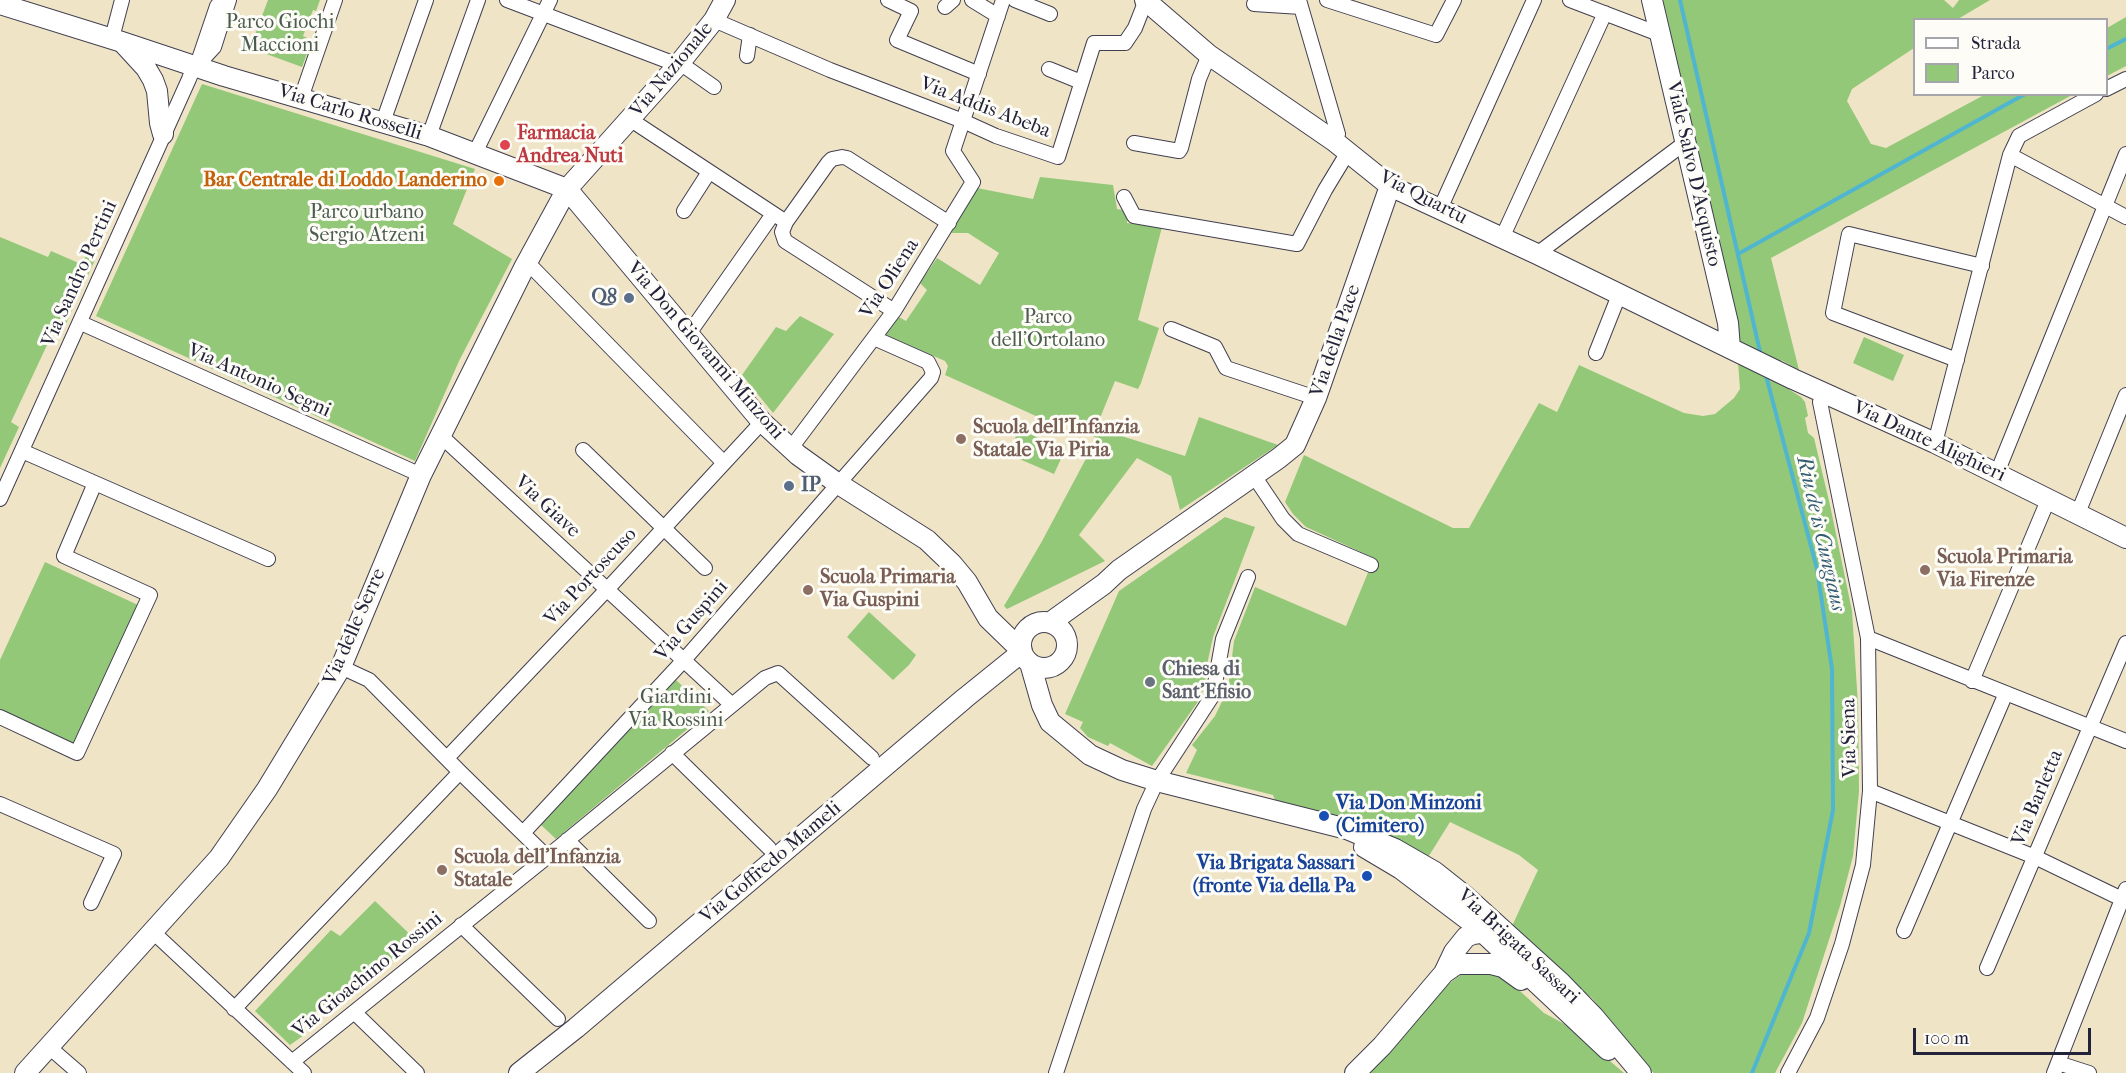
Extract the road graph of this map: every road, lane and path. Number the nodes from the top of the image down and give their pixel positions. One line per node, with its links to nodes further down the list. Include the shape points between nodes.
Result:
1 (122, 0): 30 (street)
2 (222, 0): 34 (street)
3 (229, 0): 34 (street, via 214,47)
4 (335, 0): 42 (street)
5 (426, 0): 45 (street)
6 (478, 0): 47 (street)
7 (507, 0): 24 (street)
8 (550, 0): 24 (street)
9 (725, 0): 27 (street, Via Nazionale)
10 (888, 0): 36 (street, via 911,11 897,40)
11 (972, 0): 26 (street)
12 (1003, 0): 26 (street)
13 (1015, 0): 25 (street)
14 (1145, 0): 32 (street, Via Quartu); 38 (street, Via Addis Abeba, via 1136,28 1125,43 1094,43)
15 (1327, 0): 16 (street, via 1436,36)
16 (1454, 0)
17 (1534, 0): 59 (street)
18 (1570, 0): 23 (street)
19 (1652, 0): 28 (street, Viale Salvo D'Acquisto)
20 (0, 4): 30 (street, Via Carlo Rosselli)
21 (1254, 4): 22 (street)
22 (1300, 4): 50 (street)
23 (1605, 13): 28 (street); 65 (street)
24 (543, 14): 33 (street); 51 (street)
25 (1050, 14)
26 (998, 16): 36 (street)
27 (714, 20): 29 (street, Via Addis Abeba); 33 (street, Via Nazionale)
28 (1659, 34): 48 (street, Viale Salvo D'Acquisto)
29 (750, 35): 31 (street); 44 (street, Via Addis Abeba)
30 (121, 41): 34 (street, Via Carlo Rosselli); 46 (street, via 153,80)
31 (747, 56)
32 (1209, 56): 49 (street, via 1179,151); 50 (street, Via Quartu)
33 (679, 64): 39 (street); 43 (street, Via Nazionale)
34 (197, 66): 42 (street, Via Carlo Rosselli); 46 (street, Via Sandro Pertini)
35 (1049, 69): 38 (street)
36 (979, 74): 44 (street)
37 (2126, 79): 40 (street)
38 (1081, 82): 44 (street, Via Addis Abeba, via 1058,157)
39 (714, 87)
40 (2108, 88)
41 (2093, 96): 53 (street, via 2019,136)
42 (301, 98): 45 (street, Via Carlo Rosselli)
43 (631, 120): 54 (street); 56 (street, Via Nazionale)
44 (963, 120): 63 (street, Via Oliena, via 953,151 973,182)
45 (383, 122): 47 (street, Via Carlo Rosselli)
46 (163, 134): 71 (street, Via Sandro Pertini)
47 (429, 136): 51 (street, Via Carlo Rosselli)
48 (1686, 142): 66 (street); 75 (street, Viale Salvo D'Acquisto)
49 (1134, 143)
50 (1341, 147): 55 (street, Via Quartu); 57 (street, via 1297,244 1134,216)
51 (475, 153): 56 (street, Via Carlo Rosselli)
52 (2126, 154): 58 (street)
53 (2010, 155): 58 (street); 68 (street)
54 (709, 172): 60 (street); 61 (street)
55 (1390, 186): 59 (street, Via Quartu); 80 (street, Via della Pace)
56 (567, 189): 67 (street, Via delle Serre); 73 (street, Via Don Giovanni Minzoni)
57 (1124, 197)
58 (2105, 207): 62 (street); 88 (street)
59 (1440, 209): 65 (street, Via Quartu)
60 (684, 211)
61 (773, 214): 64 (street); 73 (street)
62 (2126, 217)
63 (949, 223): 64 (street, via 847,158 837,157); 70 (street, Via Oliena)
64 (784, 229): 70 (street, via 785,241)
65 (1502, 238): 66 (street, Via Quartu)
66 (1537, 254): 69 (street, Via Quartu)
67 (527, 262): 82 (street, Via delle Serre); 87 (street)
68 (1982, 266): 77 (street); 77 (street, via 1849,234 1833,313)
69 (1619, 295): 75 (street, Via Quartu); 76 (street)
70 (894, 311): 74 (street, Via Oliena)
71 (81, 323): 86 (street, Via Sandro Pertini); 89 (street, Via Antonio Segni)
72 (1171, 329): 80 (street, via 1215,346 1226,368)
73 (688, 335): 81 (street, Via Don Giovanni Minzoni)
74 (874, 338): 84 (street, Via Oliena); 92 (street, Via Guspini, via 928,362 933,372)
75 (1736, 351): 78 (street, Via Dante Alighieri)
76 (1596, 353)
77 (1957, 360): 83 (street)
78 (1825, 393): 83 (street, Via Dante Alighieri); 108 (street, Via Siena, via 1820,402)
79 (2126, 395): 95 (street)
80 (1316, 398): 90 (street, Via della Pace, via 1294,444)
81 (762, 422): 84 (street, Via Don Giovanni Minzoni); 87 (street, Via Portoscuso)
82 (441, 436): 89 (street, Via delle Serre); 103 (street, Via Giave)
83 (1935, 443): 88 (street, Via Dante Alighieri)
84 (791, 448): 92 (street, Via Don Giovanni Minzoni)
85 (583, 450): 96 (street)
86 (22, 451): 91 (street); 93 (street, Via Sandro Pertini)
87 (724, 463): 96 (street, Via Portoscuso)
88 (1997, 473): 94 (street, Via Dante Alighieri)
89 (421, 475): 113 (street, Via delle Serre)
90 (1254, 476): 99 (street, via 1298,534); 102 (street, Via della Pace)
91 (95, 483): 98 (street); 117 (street, via 64,556 150,595 77,753)
92 (837, 483): 104 (street, Via Don Giovanni Minzoni, via 927,540 967,582); 111 (street, Via Guspini)
93 (0, 499)
94 (2048, 500): 95 (street, Via Dante Alighieri); 114 (street)
95 (2078, 513): 97 (street, Via Dante Alighieri)
96 (665, 527): 100 (street); 103 (street, Via Portoscuso)
97 (2126, 538)
98 (268, 559)
99 (1371, 565)
100 (705, 568)
101 (1248, 577): 125 (street, via 1223,639 1213,695)
102 (1104, 584): 105 (street, Via della Pace); 107 (street, Via della Pace)
103 (607, 589): 111 (street, Via Giave); 122 (street, Via Portoscuso)
104 (988, 618): 106 (street); 110 (street, Via Don Giovanni Minzoni)
105 (1050, 622): 106 (street); 107 (street)
106 (1029, 627): 110 (street, via 1021,640)
107 (1067, 637): 112 (street, via 1066,653)
108 (1868, 638): 114 (street); 126 (street, Via Siena)
109 (2126, 644): 118 (street, Via Barletta)
110 (1025, 655): 112 (street, via 1041,668); 119 (street, Via Don Giovanni Minzoni, via 1042,705); 157 (street, Via Goffredo Mameli)
111 (684, 660): 116 (street, Via Giave); 129 (street, Via Guspini)
112 (1056, 665): 119 (street, via 1050,690)
113 (341, 667): 122 (street, via 369,680); 142 (street, Via delle Serre, via 225,850)
114 (1972, 681): 115 (street)
115 (2006, 693): 118 (street); 128 (street)
116 (731, 704): 121 (street, Via Gioachino Rossini); 123 (street, Via Gioachino Rossini, via 778,673)
117 (0, 717)
118 (2090, 726): 120 (street); 134 (street, Via Barletta)
119 (1059, 731): 125 (street, Via Don Giovanni Minzoni, via 1090,755)
120 (2126, 741)
121 (672, 753): 130 (street, Via Gioachino Rossini); 132 (street)
122 (447, 758): 124 (street)
123 (872, 758)
124 (460, 772): 129 (street); 147 (street)
125 (1157, 780): 131 (street, Via Don Giovanni Minzoni, via 1347,829); 158 (street)
126 (1870, 791): 128 (street); 162 (street, Via Siena, via 1863,865 1842,944 1817,1018)
127 (0, 804): 138 (street, via 114,854)
128 (1952, 823): 134 (street); 141 (street)
129 (523, 833): 133 (street)
130 (567, 840): 133 (street, Via Gioachino Rossini); 139 (street)
131 (1375, 846): 135 (street, Via Brigata Sassari); 137 (street, Via Brigata Sassari)
132 (770, 848)
133 (547, 856): 140 (street, Via Gioachino Rossini)
134 (2035, 857): 136 (street); 145 (street, Via Barletta)
135 (1424, 866): 143 (street, via 1427,877 1485,924); 146 (street, Via Brigata Sassari, via 1464,895)
136 (2124, 897): 152 (street)
137 (1445, 902): 143 (street, Via Brigata Sassari); 144 (street, via 1454,923)
138 (91, 903)
139 (649, 921)
140 (461, 925): 148 (street, Via Gioachino Rossini); 149 (street)
141 (1905, 931)
142 (152, 932): 147 (street); 150 (street, Via delle Serre)
143 (1482, 932): 144 (street); 146 (street, Via Brigata Sassari)
144 (1452, 963): 146 (street, via 1503,967 1533,991); 159 (street)
145 (1987, 968)
146 (1551, 985): 160 (street, Via Brigata Sassari, via 1612,1054); 161 (street, Via Brigata Sassari, via 1594,1017)
147 (234, 1009): 151 (street)
148 (354, 1012): 151 (street, Via Gioachino Rossini); 156 (street)
149 (558, 1019)
150 (49, 1047): 153 (street, Via delle Serre); 154 (street)
151 (292, 1062): 155 (street)
152 (2056, 1068): 163 (street)
153 (25, 1073)
154 (79, 1073)
155 (304, 1073)
156 (417, 1073)
157 (519, 1073)
158 (1056, 1073)
159 (1355, 1073)
160 (1636, 1073)
161 (1641, 1073)
162 (1788, 1073)
163 (2089, 1073)

